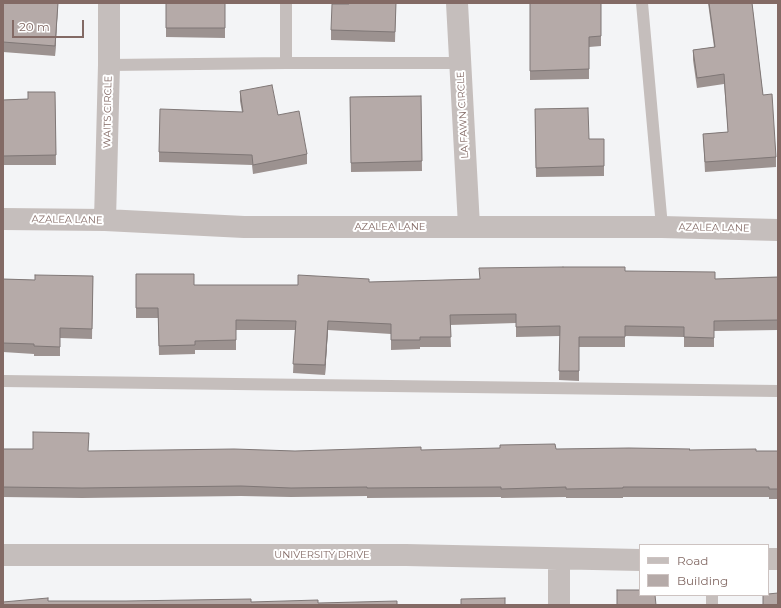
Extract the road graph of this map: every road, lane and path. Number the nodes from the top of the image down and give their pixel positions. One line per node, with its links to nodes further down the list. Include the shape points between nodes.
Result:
1 (109, 3): 7 (street, WAITS CIRCLE)
2 (286, 3): 5 (lane)
3 (457, 3): 6 (street, LA FAWN CIRCLE)
4 (642, 3): 11 (lane)
5 (286, 63): 6 (lane); 7 (lane)
6 (460, 63): 10 (street, LA FAWN CIRCLE)
7 (109, 65): 9 (street, WAITS CIRCLE)
8 (3, 219): 9 (street, AZALEA LANE)
9 (105, 220): 10 (street, AZALEA LANE, via 244,227)
10 (469, 226): 11 (street, AZALEA LANE)
11 (662, 227): 12 (street, AZALEA LANE)
12 (778, 230)
13 (3, 381): 14 (lane)
14 (778, 391)
15 (3, 555): 16 (street, UNIVERSITY DRIVE, via 406,555)
16 (559, 559): 17 (street, UNIVERSITY DRIVE); 18 (street)
17 (639, 560)
18 (559, 605)

